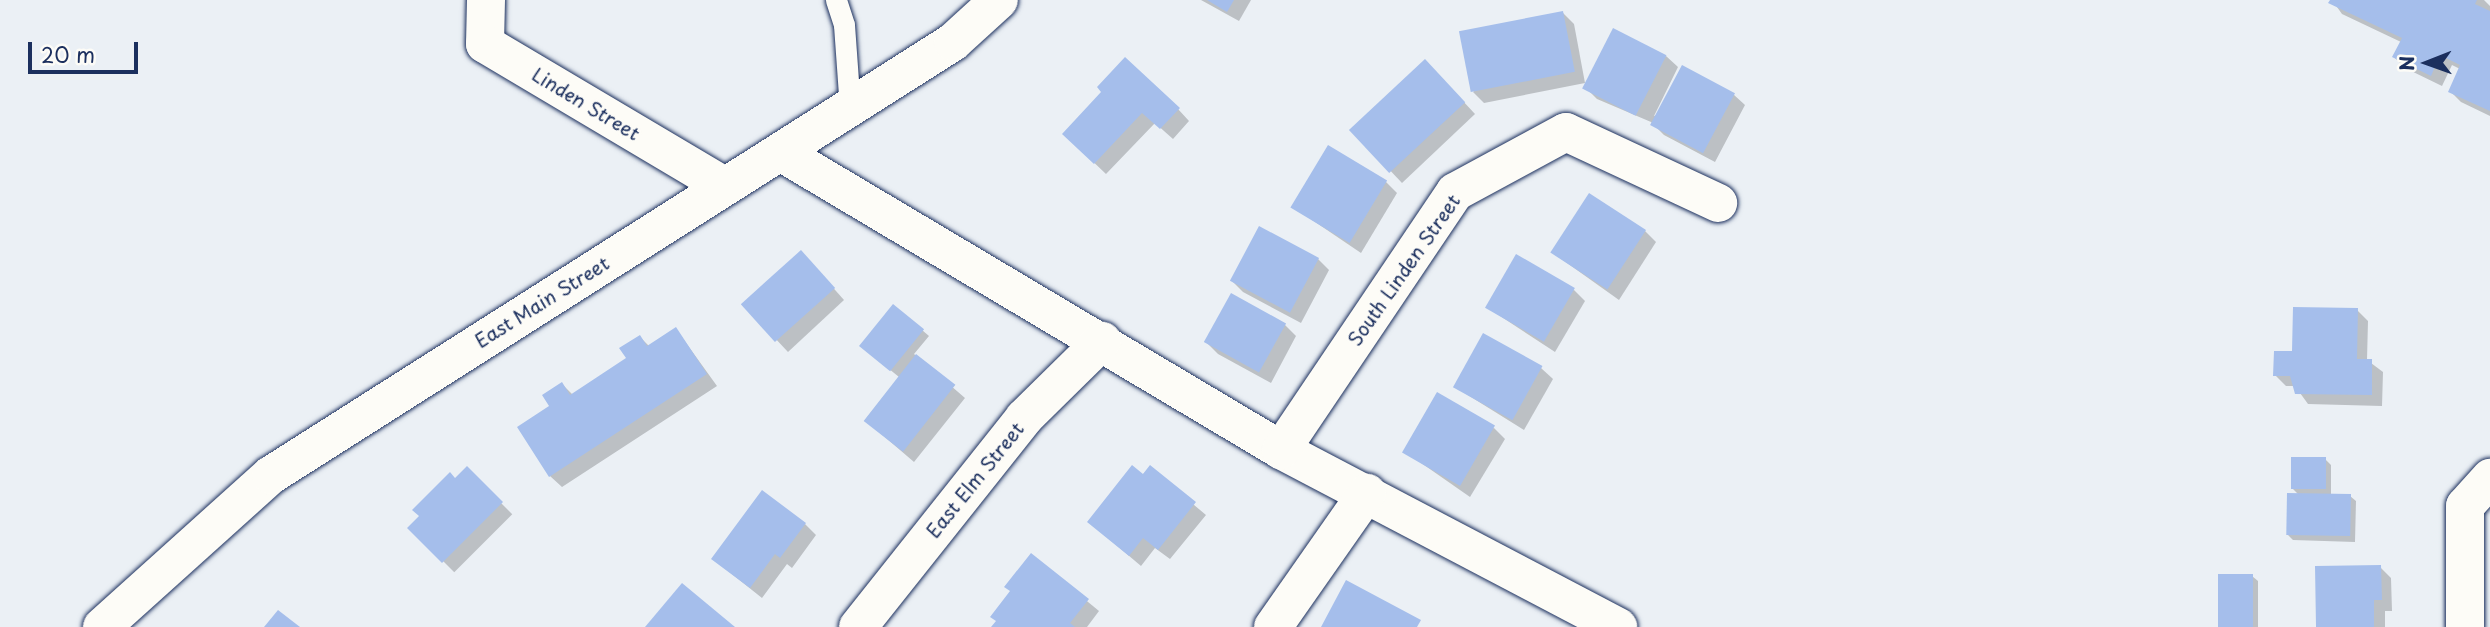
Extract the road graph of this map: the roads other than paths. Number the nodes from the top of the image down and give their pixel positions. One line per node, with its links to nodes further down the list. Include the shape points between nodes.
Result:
1 (486, 0): 6 (street, Linden Street, via 485,44)
2 (836, 0): 4 (lane, via 844,25)
3 (999, 0): 4 (street, East Main Street, via 953,43)
4 (850, 109): 5 (street, East Main Street)
5 (782, 153): 6 (street, East Main Street); 8 (street)
6 (724, 186): 12 (street, East Main Street, via 271,475)
7 (1718, 203): 9 (street, South Linden Street, via 1566,132 1455,192)
8 (1102, 341): 9 (street); 13 (street, East Elm Street, via 1024,418)
9 (1281, 450): 11 (street)
10 (2490, 478): 16 (street, via 2465,506)
11 (1367, 493): 14 (street); 15 (street)
12 (102, 627)
13 (858, 627)
14 (1273, 627)
15 (1618, 627)
16 (2465, 627)

